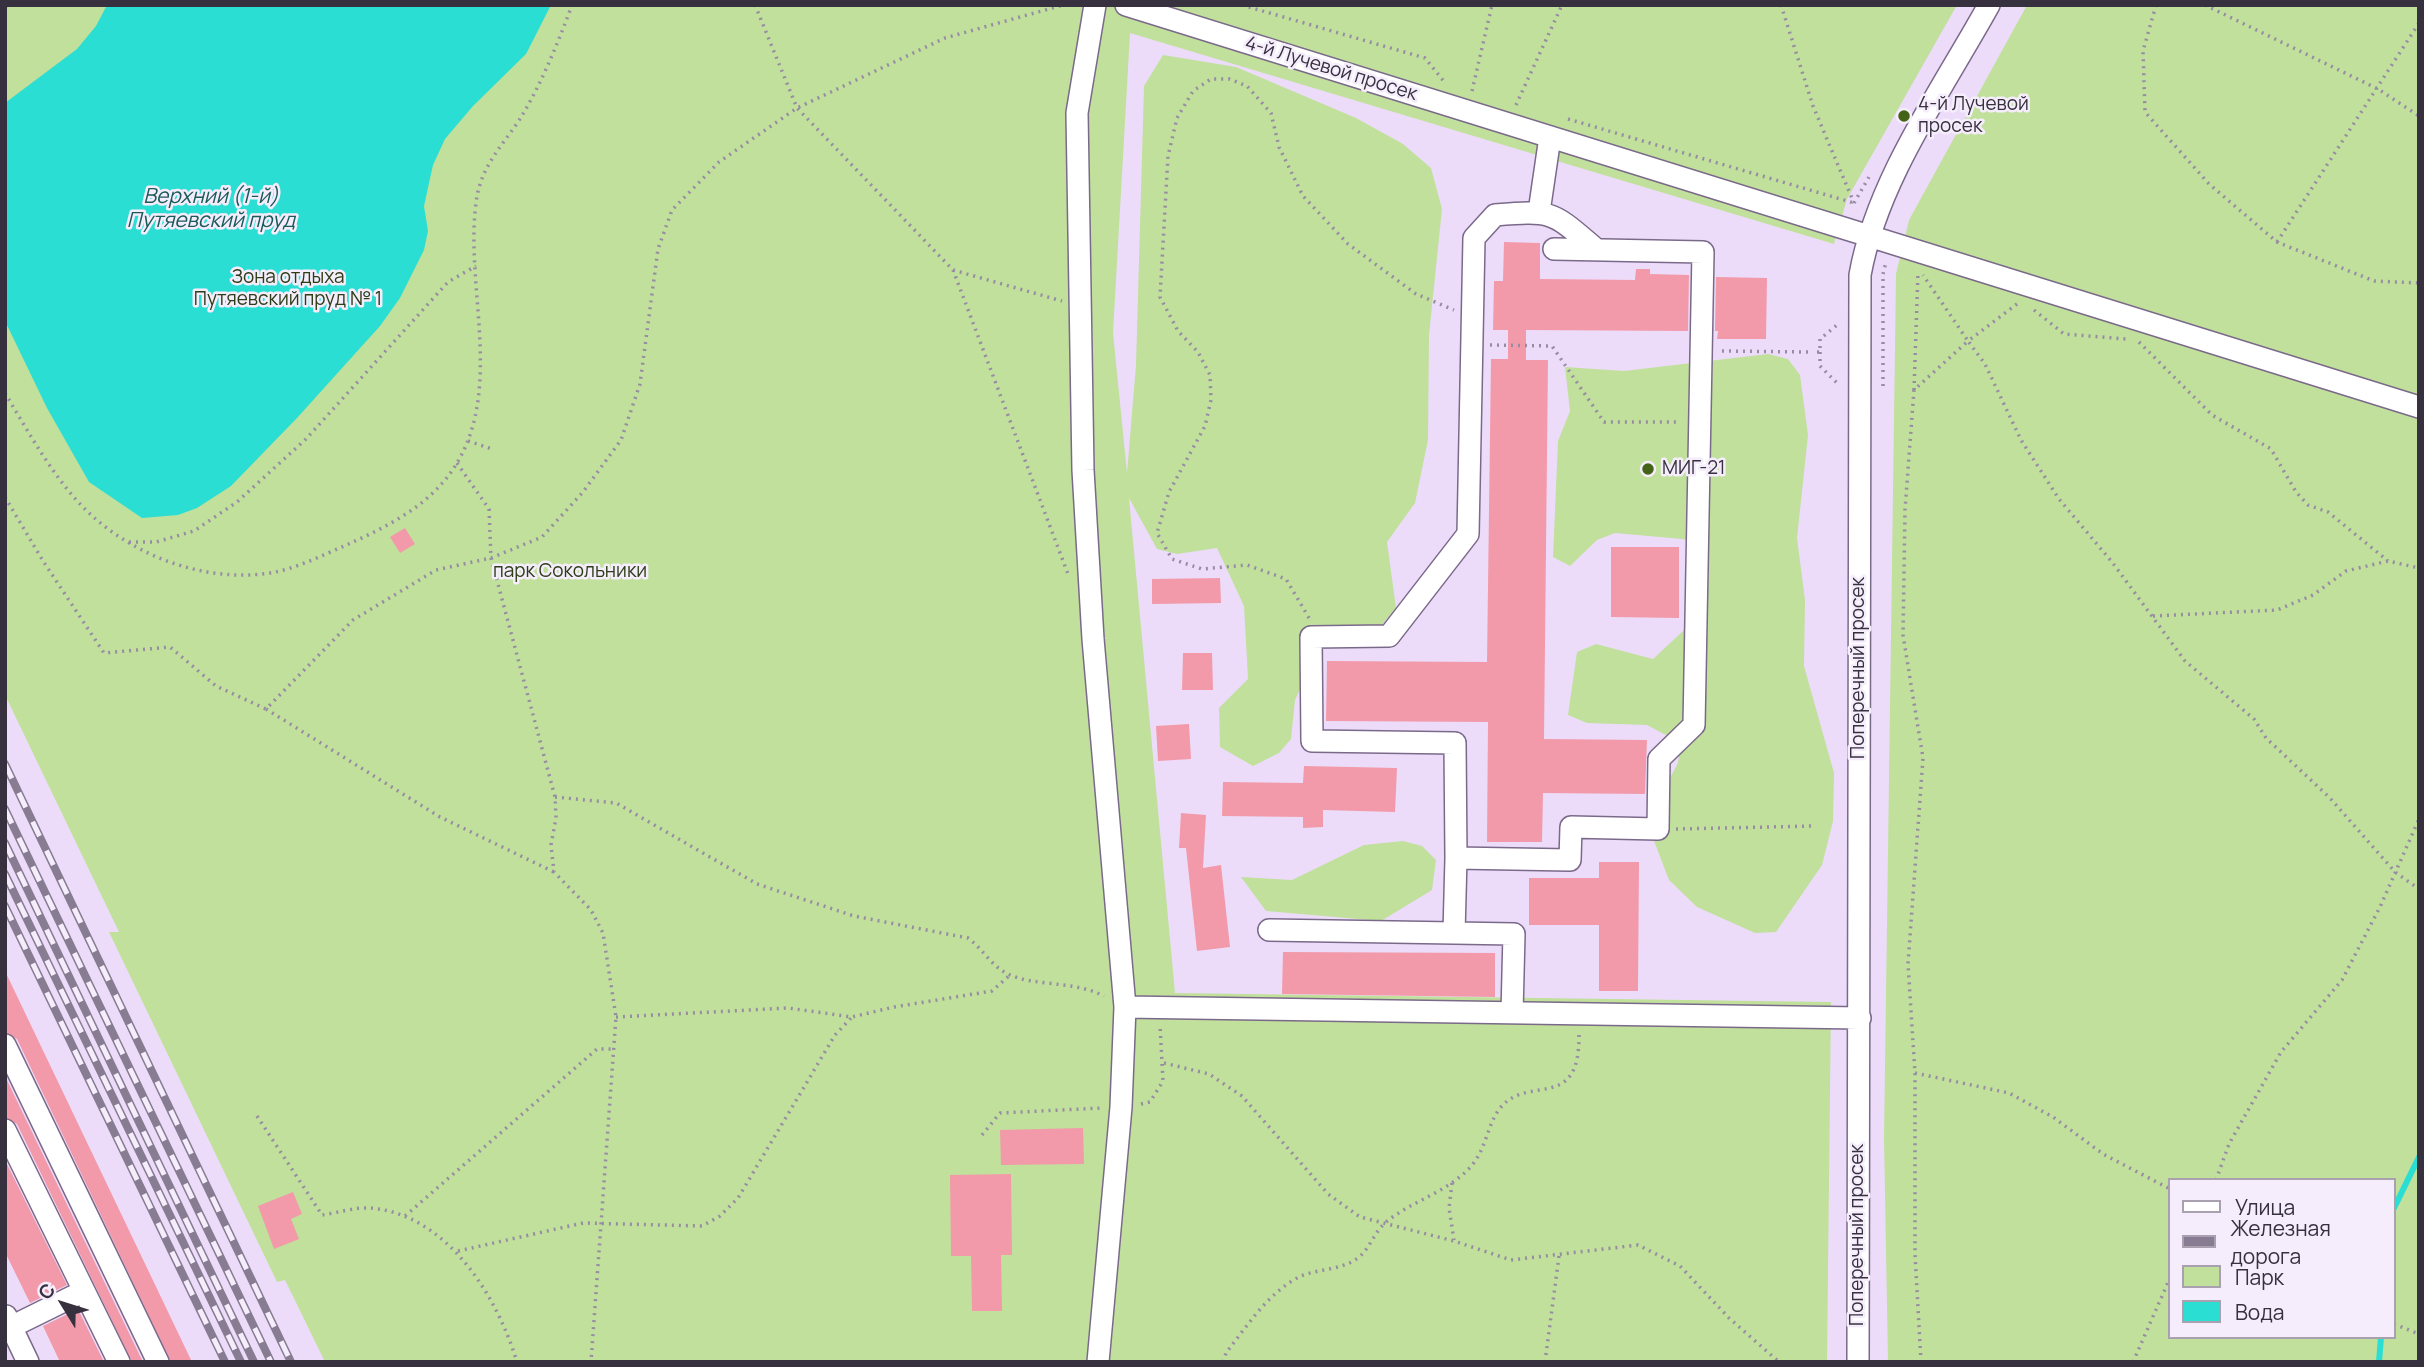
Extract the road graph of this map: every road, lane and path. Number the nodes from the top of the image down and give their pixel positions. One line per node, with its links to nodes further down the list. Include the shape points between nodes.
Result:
1 (572, 5): 28 (path, via 526,109 486,164 476,201)
2 (755, 5): 17 (path)
3 (1063, 5): 17 (path, via 945,38)
4 (1095, 5): 32 (street, via 1077,113)
5 (1126, 5): 21 (street, 4-й Лучевой просек)
6 (1242, 5): 14 (path, via 1425,58)
7 (1492, 5): 16 (path)
8 (1562, 5): 18 (path, via 1516,104)
9 (1781, 5): 19 (path, via 1813,106 1854,203)
10 (1989, 5): 23 (street, Поперечный просек, via 1887,188)
11 (2156, 5): 24 (path, via 2143,51 2145,112 2209,184)
12 (2206, 5): 15 (path)
13 (2419, 23): 15 (path)
14 (1446, 84)
15 (2378, 89): 20 (path); 24 (path)
16 (1472, 92)
17 (797, 108): 29 (path); 51 (path, via 719,162 672,211 658,249 640,384 621,440 542,537)
18 (1529, 108)
19 (1555, 116)
20 (2419, 116)
21 (1550, 137): 22 (street); 23 (street, 4-й Лучевой просек)
22 (1539, 212): 27 (street, via 1557,216); 33 (street, via 1495,215 1474,238)
23 (1867, 236): 25 (street, 4-й Лучевой просек); 75 (street, Поперечный просек, via 1860,275 1858,439)
24 (2277, 242): 30 (path, via 2374,281)
25 (1891, 243): 41 (path, via 1883,274); 44 (street, 4-й Лучевой просек)
26 (1554, 249): 27 (street)
27 (1597, 250): 38 (street, via 1703,252)
28 (476, 266): 46 (path, via 477,402); 50 (path, via 448,282 306,439 237,502 175,538)
29 (953, 270): 32 (path); 54 (path)
30 (2419, 283)
31 (2022, 300): 36 (path)
32 (1080, 306): 69 (street, via 1092,626)
33 (1473, 317): 37 (street); 56 (path, via 1416,294 1348,244 1303,196 1279,147 1271,113 1247,86 1211,79 1193,91 1177,118 1168,156 1160,298 1210,374 1211,400 1205,426 1169,492 1157,533 1172,559 1202,569 1247,565 1286,579 1310,621)
34 (1837, 325): 40 (path, via 1820,339 1819,352 1820,366)
35 (2136, 339): 52 (path, via 2212,415 2271,449 2308,505 2328,512)
36 (1968, 341): 42 (path); 42 (path, via 1918,267); 55 (path, via 2059,499)
37 (1472, 345): 45 (path, via 1552,346 1604,422); 56 (street, via 1468,534 1389,636)
38 (1702, 351): 39 (path); 45 (street)
39 (1808, 352)
40 (1838, 384)
41 (1882, 386)
42 (1914, 390): 79 (path, via 1905,510 1903,635 1923,758 1908,964)
43 (5, 393): 50 (path, via 73,496)
44 (2419, 407)
45 (1700, 422): 61 (street, via 1693,725 1659,760)
46 (468, 441): 47 (path); 48 (path)
47 (492, 449)
48 (457, 463): 50 (path, via 424,500 383,528 274,572 236,576 206,572 177,565); 51 (path, via 489,509)
49 (5, 497): 57 (path, via 104,653 170,647 216,686)
50 (126, 541)
51 (491, 558): 57 (path, via 436,570 353,621); 58 (path)
52 (2388, 561): 53 (path); 55 (path, via 2346,571 2314,595 2277,610)
53 (2419, 568)
54 (1069, 575)
55 (2153, 616): 64 (path, via 2185,662 2254,719 2266,738 2330,798)
56 (1311, 637): 62 (street, via 1312,741 1455,743)
57 (266, 709): 63 (path, via 440,817)
58 (555, 797): 63 (path); 68 (path, via 616,803 757,884 854,916 968,937 991,963)
59 (2419, 819): 64 (path)
60 (1814, 826): 61 (path)
61 (1658, 829): 62 (street, via 1571,827 1570,860)
62 (1456, 858): 67 (street)
63 (554, 872): 73 (path, via 592,910 603,933)
64 (2395, 872): 65 (path); 84 (path, via 2342,980 2281,1052 2229,1144)
65 (2419, 889)
66 (1269, 930): 67 (street)
67 (1454, 933): 71 (street, via 1514,934)
68 (1010, 975): 69 (path, via 1086,987); 74 (path, via 992,991)
69 (1125, 1007): 70 (street); 80 (street)
70 (1158, 1008): 71 (street); 78 (path)
71 (1512, 1013): 72 (street)
72 (1579, 1014): 75 (street); 85 (path, via 1580,1051 1566,1080 1551,1090 1514,1095 1500,1108 1487,1142 1472,1164)
73 (616, 1017): 74 (path, via 788,1008); 77 (path)
74 (852, 1017): 89 (path, via 835,1035 738,1198 720,1216 702,1226)
75 (1860, 1018): 107 (street, Поперечный просек)
76 (5, 1045): 100 (street)
77 (613, 1049): 87 (path, via 597,1049); 89 (path)
78 (1164, 1063): 80 (path, via 1163,1081 1150,1102); 88 (path, via 1209,1074 1242,1096 1328,1194 1360,1217)
79 (1915, 1073): 86 (path, via 2009,1093 2053,1117 2103,1154); 108 (path, via 1915,1254)
80 (1121, 1107): 83 (path, via 1000,1113); 103 (street)
81 (257, 1116): 87 (path, via 323,1215 369,1208)
82 (5, 1130): 94 (street)
83 (982, 1135)
84 (2217, 1178)
85 (1452, 1183): 88 (path); 90 (path, via 1449,1208)
86 (2168, 1188)
87 (405, 1216): 91 (path)
88 (1385, 1223): 90 (path); 104 (path, via 1360,1257 1339,1268 1311,1272 1281,1288)
89 (601, 1225): 91 (path, via 583,1223); 102 (path)
90 (1454, 1241): 92 (path, via 1511,1260)
91 (458, 1251): 101 (path, via 508,1330)
92 (1559, 1256): 105 (path); 106 (path, via 1638,1245 1680,1266)
93 (2168, 1283): 109 (path)
94 (85, 1291): 95 (street); 99 (street)
95 (8, 1321): 98 (street)
96 (2396, 1325): 97 (path)
97 (2419, 1334)
98 (28, 1362)
99 (119, 1362)
100 (158, 1362)
101 (517, 1362)
102 (591, 1362)
103 (1098, 1362)
104 (1223, 1362)
105 (1545, 1362)
106 (1779, 1362)
107 (1858, 1362)
108 (1921, 1362)
109 (2133, 1362)

